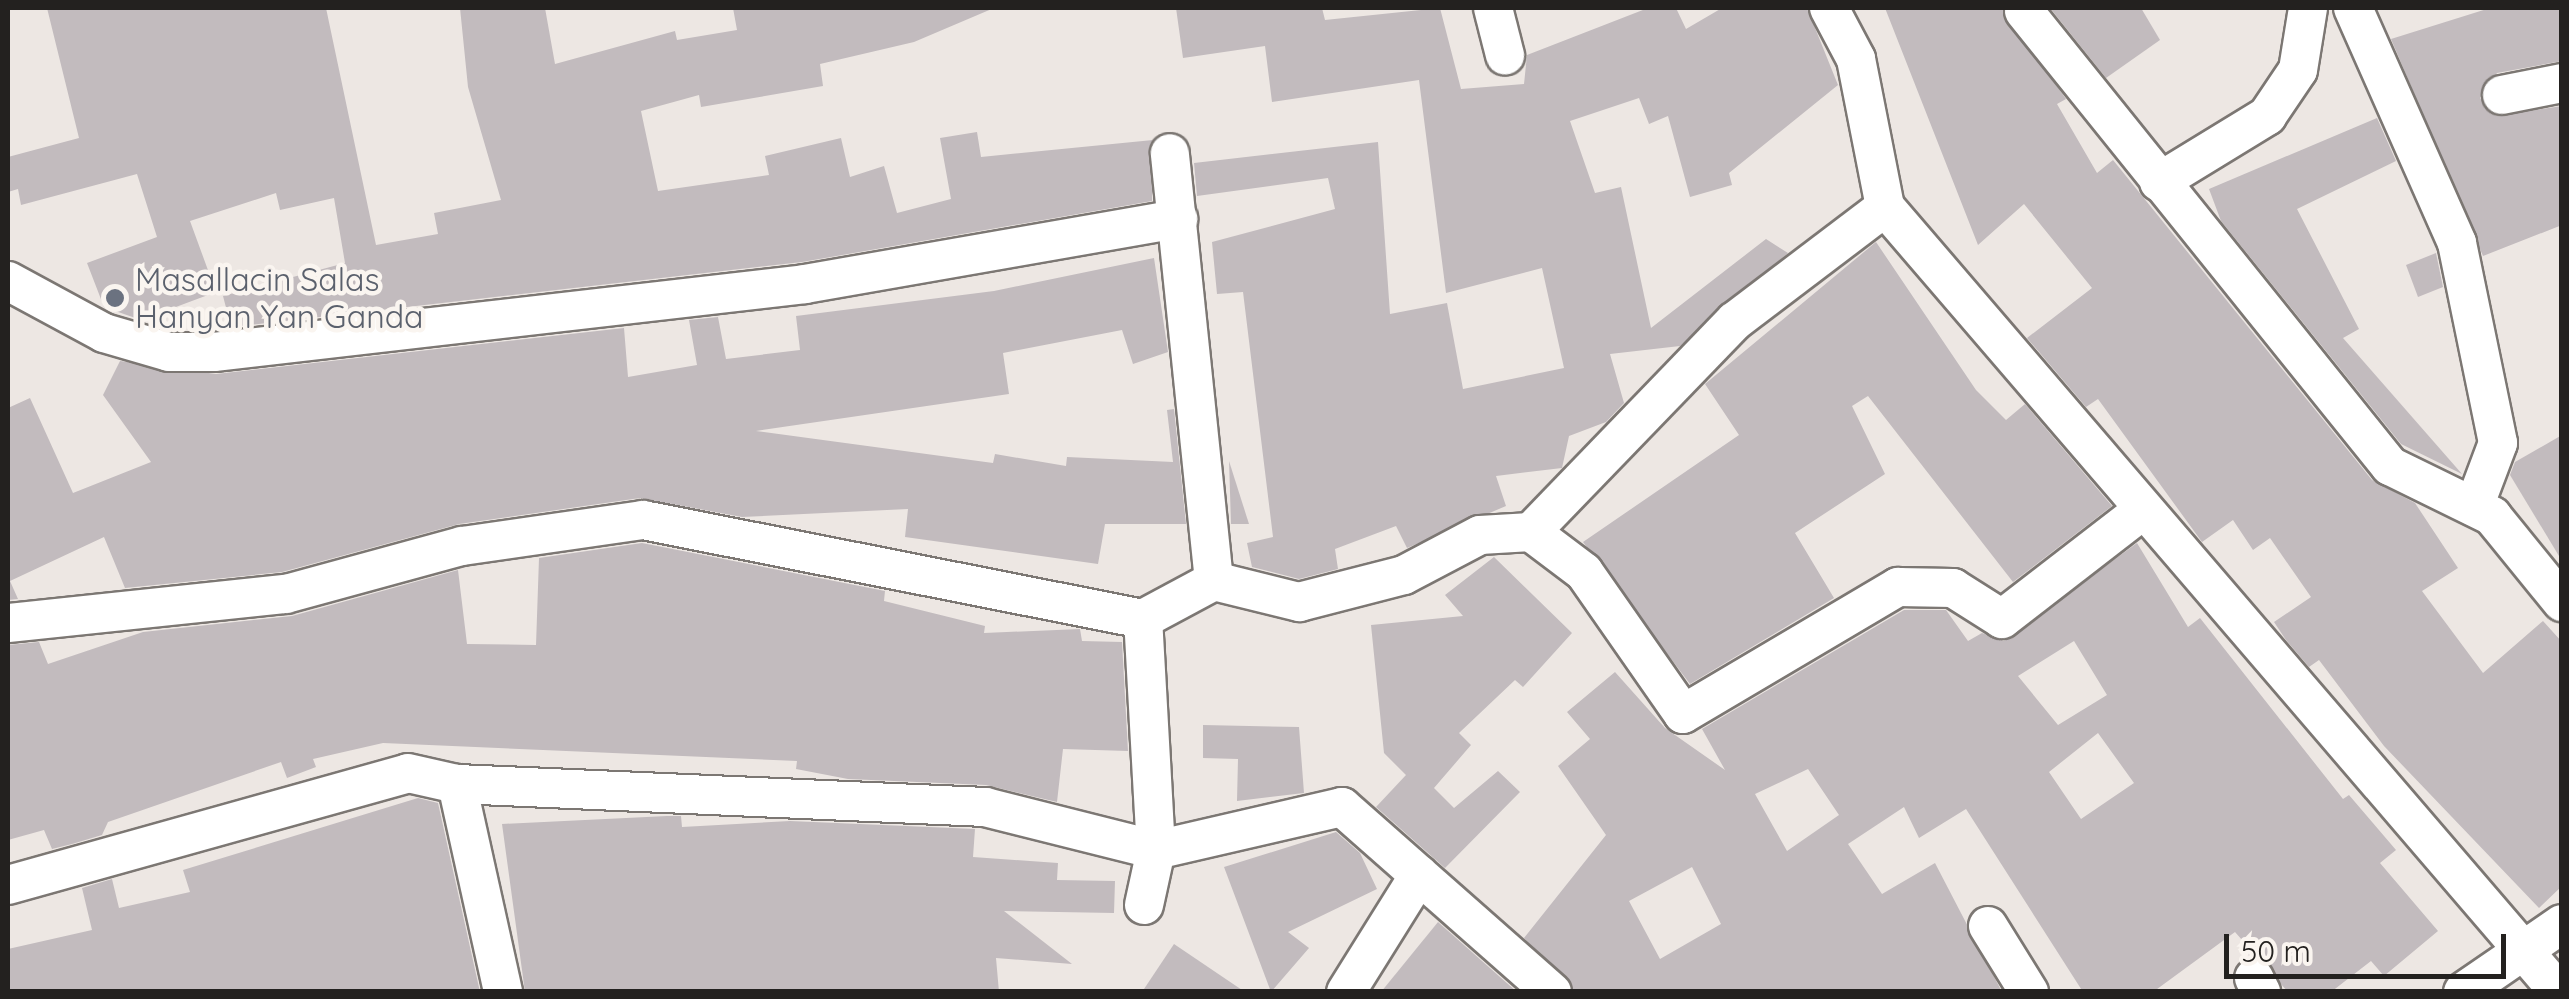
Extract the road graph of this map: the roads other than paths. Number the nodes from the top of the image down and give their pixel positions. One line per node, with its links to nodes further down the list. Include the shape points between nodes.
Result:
1 (1493, 8): 6 (street)
2 (1829, 8): 11 (street, via 1856,59)
3 (2308, 8): 10 (street, via 2298,70 2266,116)
4 (2353, 8): 14 (street, via 2457,243 2498,443)
5 (2024, 11): 10 (street)
6 (1505, 55)
7 (2562, 83): 8 (street)
8 (2502, 95)
9 (1170, 153): 12 (street)
10 (2160, 182): 14 (street, via 2390,466)
11 (1885, 207): 15 (street); 16 (street, via 1734,321)
12 (1178, 219): 13 (street, via 805,284 214,352 169,352 104,333); 17 (street)
13 (8, 281)
14 (2474, 507): 18 (street)
15 (2143, 510): 16 (street, via 2002,619 1952,588 1898,586 1684,714 1584,572); 28 (street)
16 (1531, 532): 17 (street, via 1480,535 1404,575 1299,602)
17 (1214, 581): 19 (street)
18 (2562, 602)
19 (1143, 619): 20 (street, via 643,520 462,546 286,594); 22 (street)
20 (8, 623)
21 (457, 784): 22 (street, via 985,807); 24 (street, via 408,773 362,782); 29 (street)
22 (1156, 850): 23 (street, via 1342,807); 25 (street)
23 (1419, 875): 30 (street); 31 (street)
24 (8, 886)
25 (1144, 905)
26 (2562, 924): 28 (street)
27 (1988, 926): 32 (street)
28 (2530, 948): 33 (street); 34 (street)
29 (503, 992)
30 (1346, 992)
31 (1552, 992)
32 (2029, 992)
33 (2464, 992)
34 (2559, 992)

